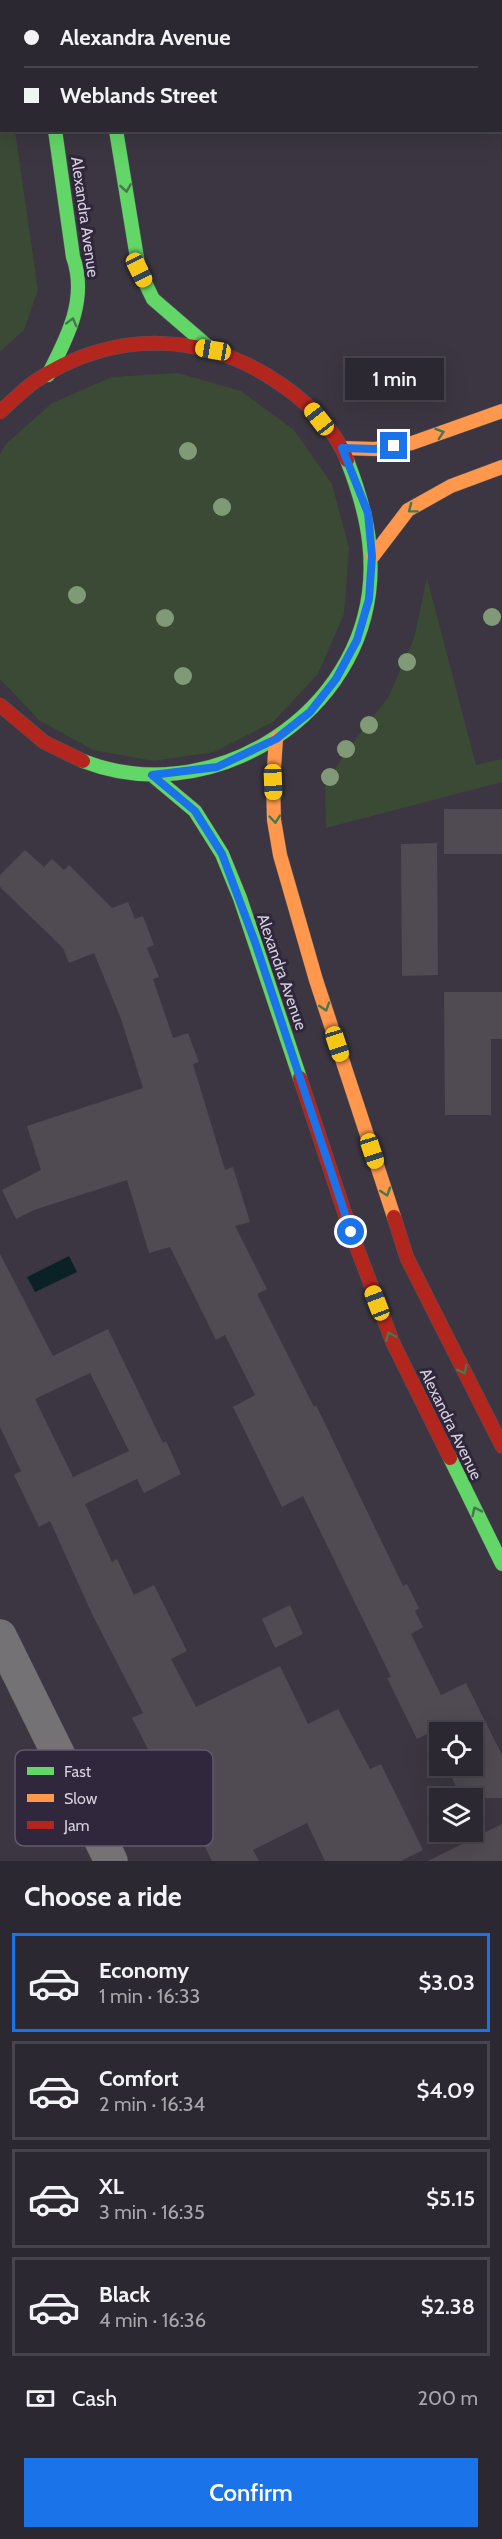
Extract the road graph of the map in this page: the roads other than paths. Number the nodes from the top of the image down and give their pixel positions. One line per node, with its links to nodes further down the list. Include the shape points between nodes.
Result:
1 (55, 132): 4 (main road, Alexandra Avenue, one-way to 1, via 71,329 78,297 78,265)
2 (116, 132): 3 (main road, one-way to 3, via 139,270 153,299)
3 (213, 350): 4 (main road, via 174,343 135,344 97,352); 7 (main road, via 264,371 308,404)
4 (48, 375): 6 (main road, via 27,387)
5 (502, 411): 7 (main road, one-way to 5, via 375,449 412,443)
6 (0, 412)
7 (342, 448): 9 (main road, via 368,513)
8 (502, 467): 9 (main road, one-way to 9, via 451,486 408,510)
9 (372, 556): 11 (main road, via 369,599 357,640 336,679 310,712)
10 (0, 705): 12 (main road, via 31,733 68,756 109,769)
11 (276, 739): 12 (main road, via 217,767); 13 (main road, Alexandra Avenue, one-way to 13, via 274,820 280,855 316,980 407,1258)
12 (152, 775): 14 (main road, Alexandra Avenue, one-way to 12, via 393,1343 351,1232 222,854 195,811)
13 (502, 1446)
14 (502, 1564)
15 (0, 1636): 16 (street)
16 (56, 1750)
17 (104, 1846): 18 (street)
18 (111, 1861)

